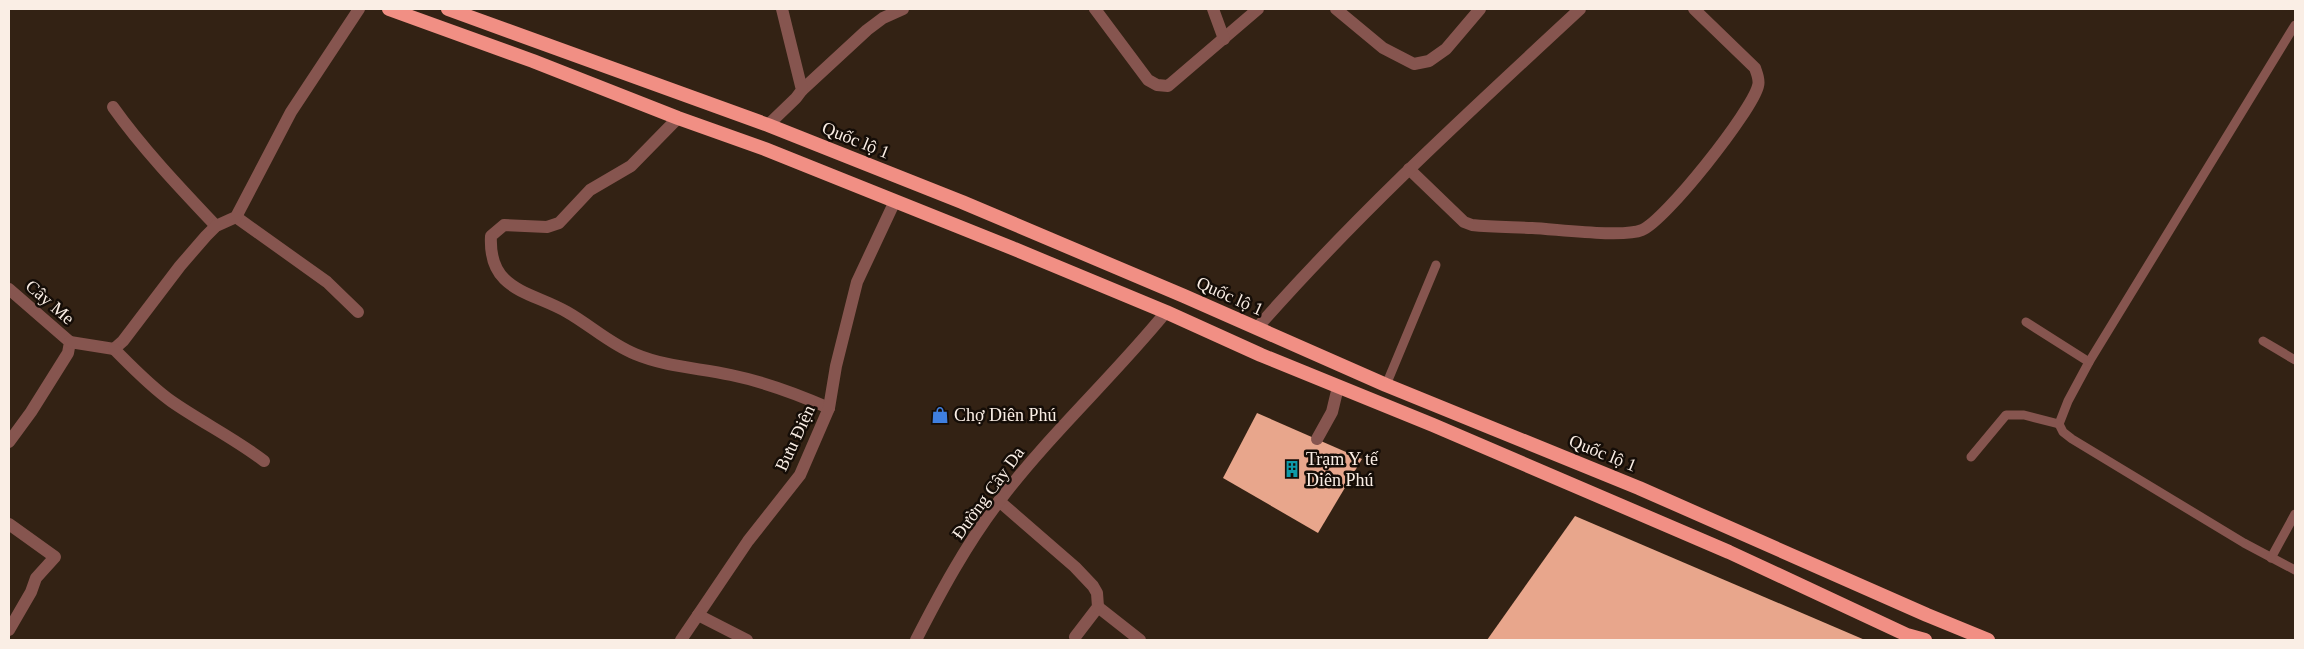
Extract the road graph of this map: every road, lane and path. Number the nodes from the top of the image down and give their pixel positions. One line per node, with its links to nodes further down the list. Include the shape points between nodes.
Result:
1 (359, 9): 21 (street, via 290,112)
2 (389, 9): 17 (highway)
3 (448, 9): 18 (highway, Quốc lộ 1)
4 (782, 9): 15 (street)
5 (903, 9): 15 (street, via 867,30)
6 (1095, 9): 14 (street, via 1138,68 1148,80 1158,85 1168,86)
7 (1213, 9): 14 (street)
8 (1336, 9): 9 (street, via 1383,48 1414,64 1429,61 1446,48)
9 (1480, 9)
10 (1580, 9): 19 (street)
11 (1694, 9): 19 (street, via 1755,68 1758,85 1738,119 1682,192 1643,230 1610,232 1472,225 1464,222)
12 (1255, 10): 14 (street)
13 (2295, 25): 33 (lane)
14 (1224, 40)
15 (802, 90): 18 (street)
16 (113, 107): 22 (street, via 135,138)
17 (678, 118): 20 (highway); 36 (street, via 631,166 590,190 560,223 547,227 513,224 500,227 491,236 495,266 505,282 566,312 625,351 648,360 762,383)
18 (768, 125): 28 (highway, Quốc lộ 1, via 1019,225)
19 (1410, 169): 28 (street)
20 (895, 201): 26 (highway); 36 (street, Bưu Điện, via 857,282)
21 (236, 217): 22 (street); 25 (street, via 327,282)
22 (216, 226): 31 (street)
23 (1436, 265): 34 (lane)
24 (9, 289): 30 (street, Cây Me)
25 (358, 312)
26 (1166, 312): 35 (highway); 42 (street, Đường Cây Da)
27 (2026, 322): 33 (lane)
28 (1256, 328): 34 (highway, Quốc lộ 1)
29 (2264, 341): 32 (lane)
30 (70, 342): 31 (street); 39 (street, Cây Me, via 68,353)
31 (114, 349): 41 (street, via 171,401)
32 (2295, 360)
33 (2089, 362): 37 (lane)
34 (1386, 385): 57 (highway, Quốc lộ 1, via 1639,488)
35 (1338, 387): 38 (street, via 1332,412); 51 (highway, via 1729,552)
36 (829, 408): 48 (street, Bưu Điện, via 800,475 748,541)
37 (2059, 424): 40 (lane, via 2024,415 2006,415); 45 (lane, via 2072,439)
38 (1317, 439)
39 (9, 442)
40 (1971, 457)
41 (264, 461)
42 (999, 501): 47 (street, via 1085,577 1097,594); 54 (street, Đường Cây Da, via 953,572)
43 (2295, 514): 45 (lane)
44 (9, 524): 49 (street, via 55,557 36,578)
45 (2271, 558): 46 (lane)
46 (2295, 570)
47 (1098, 607): 50 (street); 55 (street)
48 (698, 615): 52 (street, Bưu Điện); 53 (street)
49 (9, 630)
50 (1075, 637)
51 (1905, 638): 56 (highway)
52 (681, 640)
53 (747, 640)
54 (916, 640)
55 (1140, 640)
56 (1925, 640)
57 (1988, 640)

